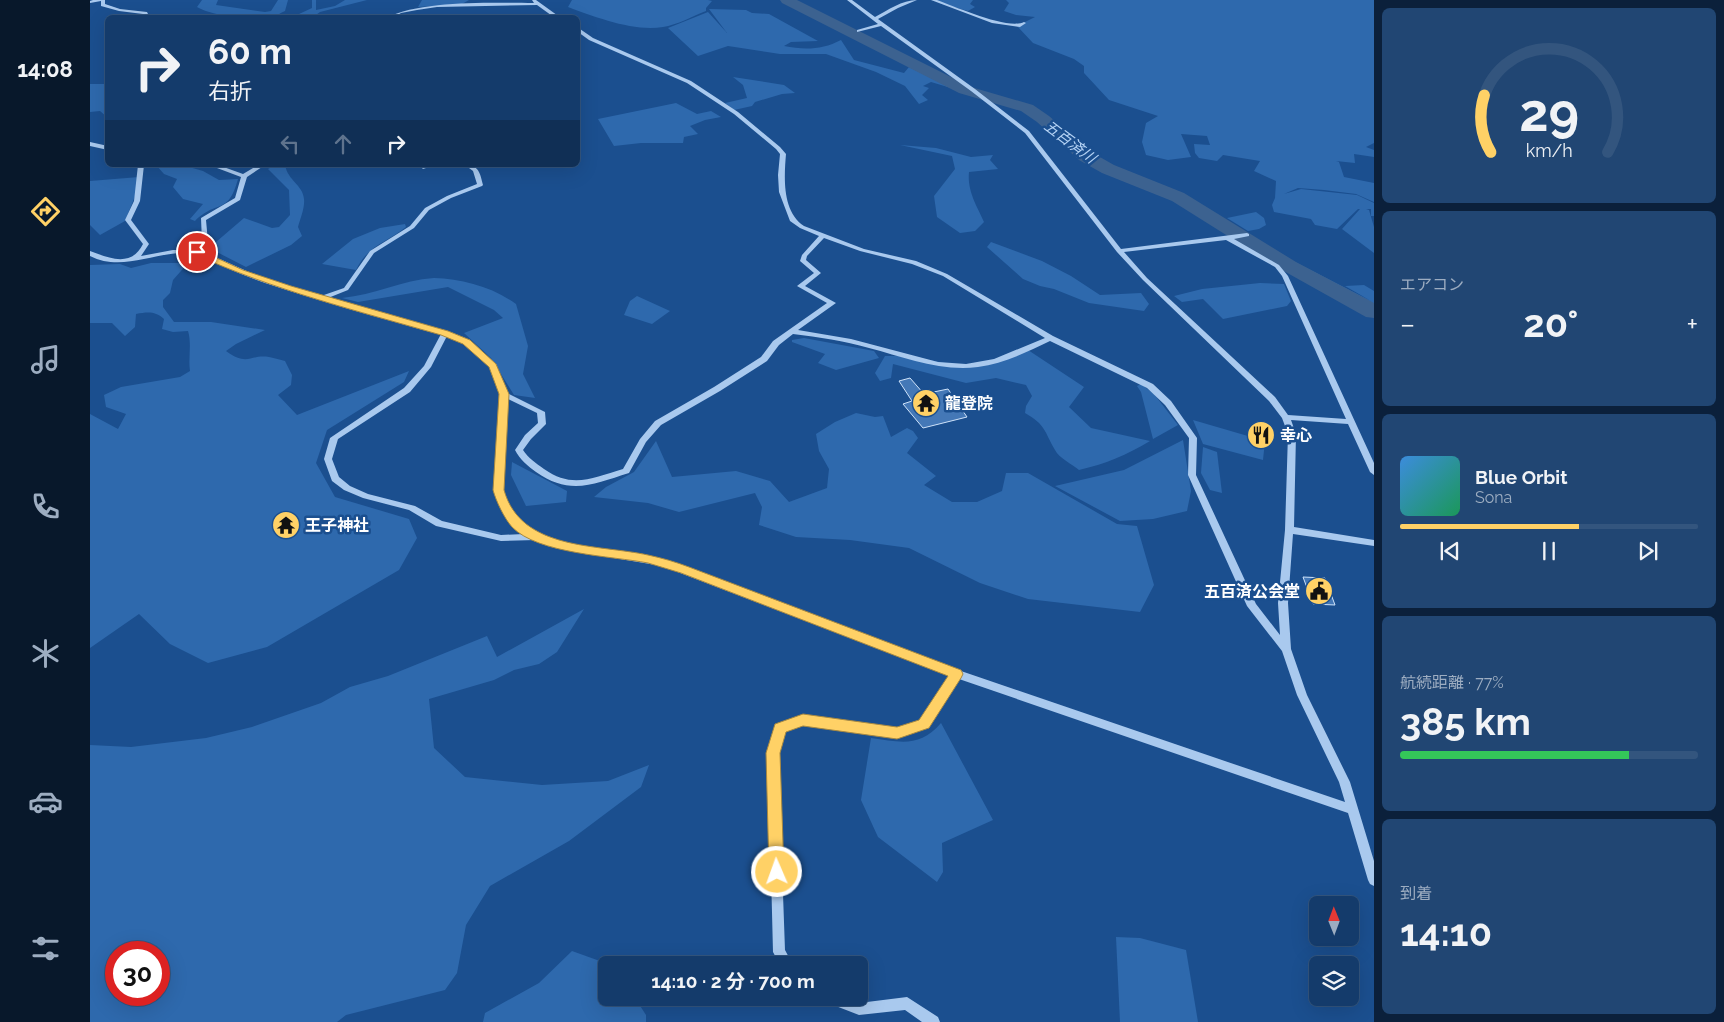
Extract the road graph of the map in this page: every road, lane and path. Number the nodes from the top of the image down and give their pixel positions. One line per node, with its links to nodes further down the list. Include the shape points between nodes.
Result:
1 (99, 0): 7 (street)
2 (103, 0): 9 (street, via 103,5 119,10 136,10)
3 (533, 0): 8 (street)
4 (849, 0): 12 (street)
5 (915, 0): 12 (street)
6 (933, 0): 13 (street, via 994,22 1020,26)
7 (90, 2)
8 (538, 4): 10 (street, via 419,7); 11 (street)
9 (146, 15)
10 (395, 15)
11 (554, 15)
12 (874, 19): 14 (street)
13 (1024, 23)
14 (882, 24): 16 (street); 27 (street, via 1013,119 1036,141)
15 (580, 31): 24 (street, via 689,82 758,131 783,154 782,192 793,221)
16 (859, 31)
17 (90, 144): 18 (street)
18 (105, 147)
19 (141, 167): 30 (street, via 137,201 128,220 146,244)
20 (218, 167): 23 (street)
21 (259, 167): 23 (street)
22 (471, 167): 31 (street, via 476,170 480,185 427,209 412,227 372,252 346,289)
23 (244, 176): 28 (street, via 238,199 203,220 205,242)
24 (823, 235): 32 (street, via 803,261 818,273 800,286 832,302); 34 (street, via 862,250 914,262 945,275)
25 (1247, 235): 26 (street)
26 (1228, 238): 27 (street); 37 (street, via 1277,266 1285,276)
27 (1119, 251): 36 (street)
28 (197, 252): 30 (street); 31 (street, via 240,272)
29 (90, 253): 30 (street, via 112,260)
30 (133, 260)
31 (322, 298): 33 (street)
32 (792, 332): 34 (street, via 968,366 981,365); 35 (street, via 776,343 764,359 658,423 626,471 581,484 565,484 550,479 522,457 519,450 542,424 541,412)
33 (445, 333): 35 (street, via 467,342 493,366); 40 (street, via 427,367 407,390 334,438 328,459 335,479 353,491 412,508 440,524 501,538)
34 (1050, 338): 42 (street, via 1150,386 1168,403 1193,438 1192,475 1252,606)
35 (504, 394): 40 (street, via 498,490 516,524)
36 (1286, 416): 37 (street); 39 (street, via 1292,434)
37 (1352, 422): 38 (street)
38 (1374, 472)
39 (1289, 530): 41 (street); 42 (street, via 1283,603)
40 (536, 537): 43 (street, via 567,546 649,559 685,570)
41 (1374, 543)
42 (1286, 649): 44 (street, via 1302,695 1344,782)
43 (957, 674): 44 (street); 46 (street, via 924,724 897,733 803,720 780,728 773,763)
44 (1353, 810): 45 (street)
45 (1374, 880)
46 (782, 956)
47 (852, 1006): 48 (street, via 859,1009 907,1003)
48 (933, 1022)

